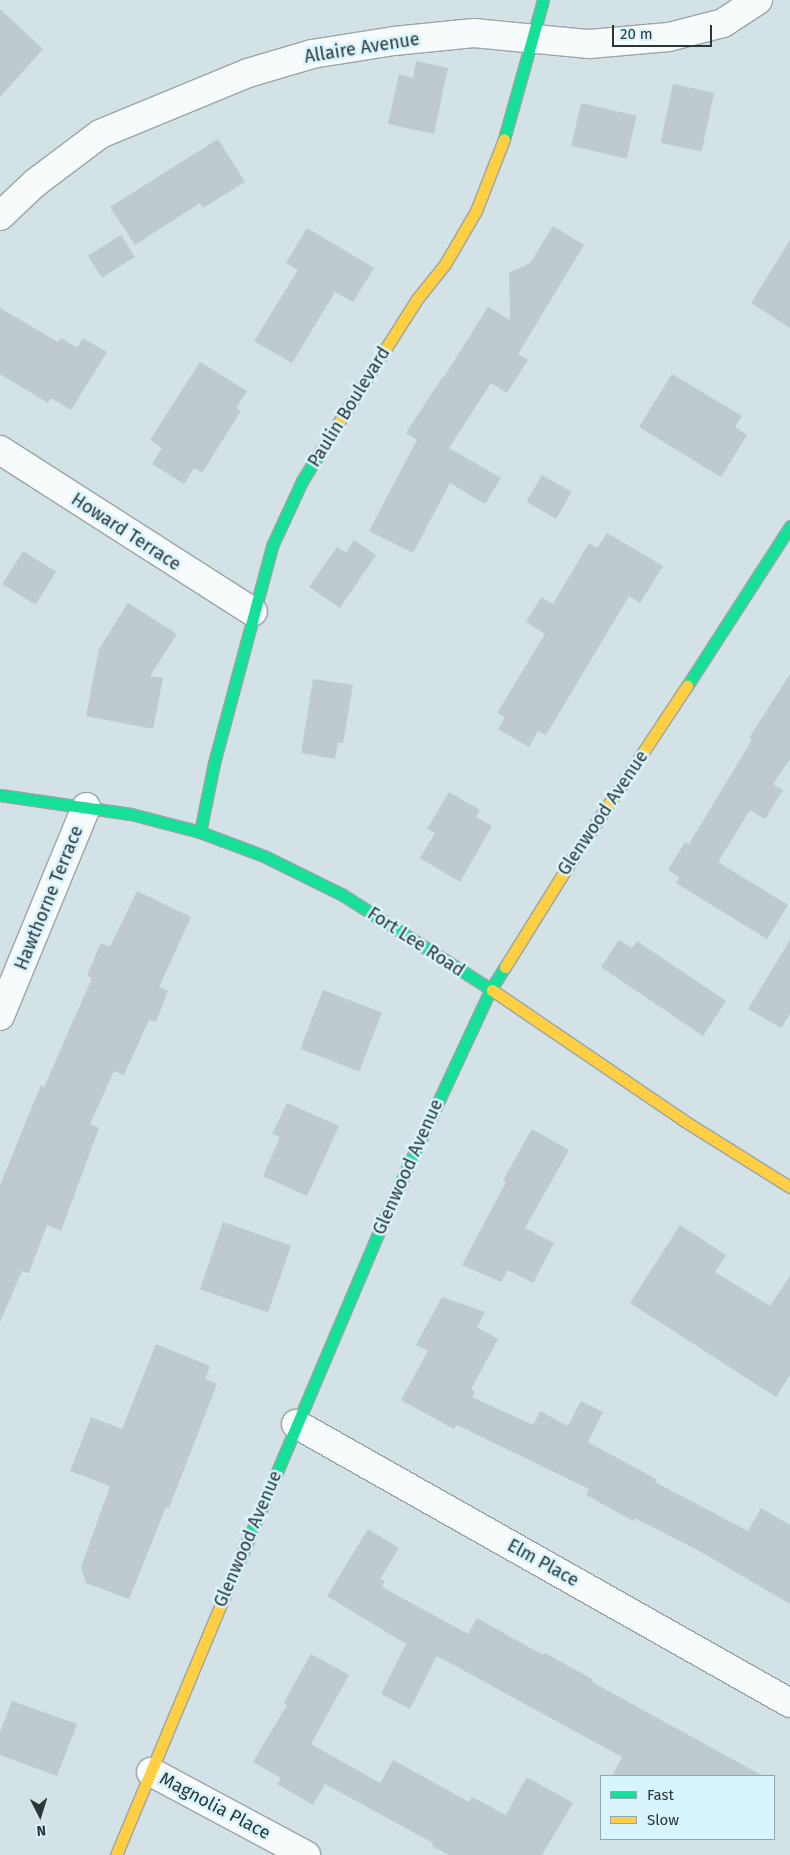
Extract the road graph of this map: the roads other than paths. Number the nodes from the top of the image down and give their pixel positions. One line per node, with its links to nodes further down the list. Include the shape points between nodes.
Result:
1 (543, 0): 3 (street, Paulin Boulevard)
2 (758, 0): 3 (street, Allaire Avenue, via 723,23 669,37 589,44)
3 (534, 37): 4 (street, Allaire Avenue, via 474,33 394,41 312,54 248,73 100,134 35,183); 7 (street, Paulin Boulevard, via 500,153 476,211 445,264 417,300 302,481 272,546)
4 (0, 216)
5 (0, 450): 7 (street, Howard Terrace)
6 (790, 526): 11 (street, Glenwood Avenue)
7 (253, 612): 10 (street, Paulin Boulevard, via 214,763)
8 (0, 796): 9 (street, Fort Lee Road)
9 (86, 807): 10 (street, Fort Lee Road, via 131,814); 12 (street, Hawthorne Terrace)
10 (200, 832): 11 (street, Fort Lee Road, via 264,856 343,895)
11 (491, 989): 13 (street, Fort Lee Road, via 683,1120); 14 (street, Glenwood Avenue, via 391,1203)
12 (0, 1016)
13 (790, 1187)
14 (296, 1424): 15 (street, Elm Place); 16 (street, Glenwood Avenue)
15 (790, 1703)
16 (151, 1772): 17 (street, Glenwood Avenue); 18 (street, Magnolia Place)
17 (116, 1855)
18 (306, 1855)

